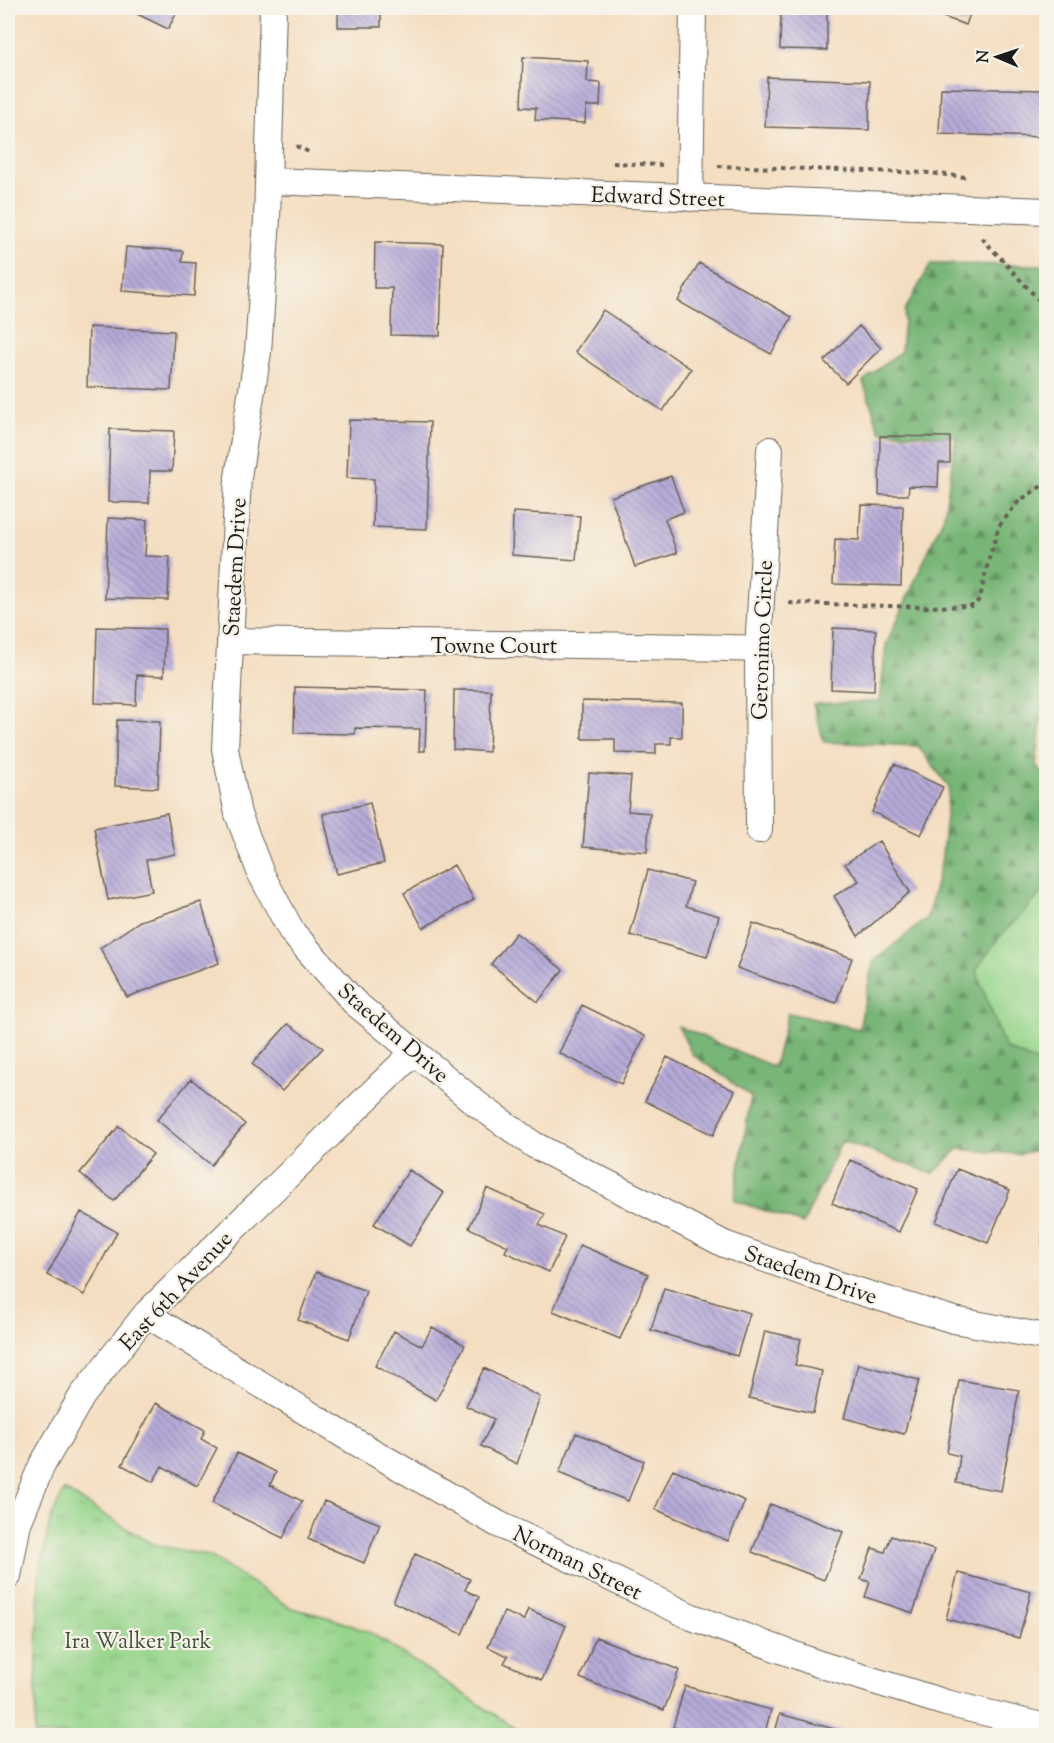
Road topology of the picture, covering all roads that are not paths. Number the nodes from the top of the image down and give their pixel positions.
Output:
1 (273, 8) edge
2 (693, 8) edge
3 (269, 181) junction
4 (690, 198) junction
5 (1047, 211) edge
6 (770, 450) dead end
7 (230, 641) junction
8 (758, 649) junction
9 (759, 830) dead end
10 (414, 1052) junction
11 (146, 1314) junction
12 (1047, 1337) edge
13 (8, 1576) edge
14 (1047, 1727) edge

1 - 3 street
2 - 4 street
3 - 4 street, Edward Street
3 - 7 street, Staedem Drive
4 - 5 street, Edward Street
6 - 8 street, Geronimo Circle
7 - 8 street, Towne Court
7 - 10 street, Staedem Drive
8 - 9 street, Geronimo Circle
10 - 11 street, East 6th Avenue
10 - 12 street, Staedem Drive
11 - 13 street, East 6th Avenue
11 - 14 street, Norman Street

